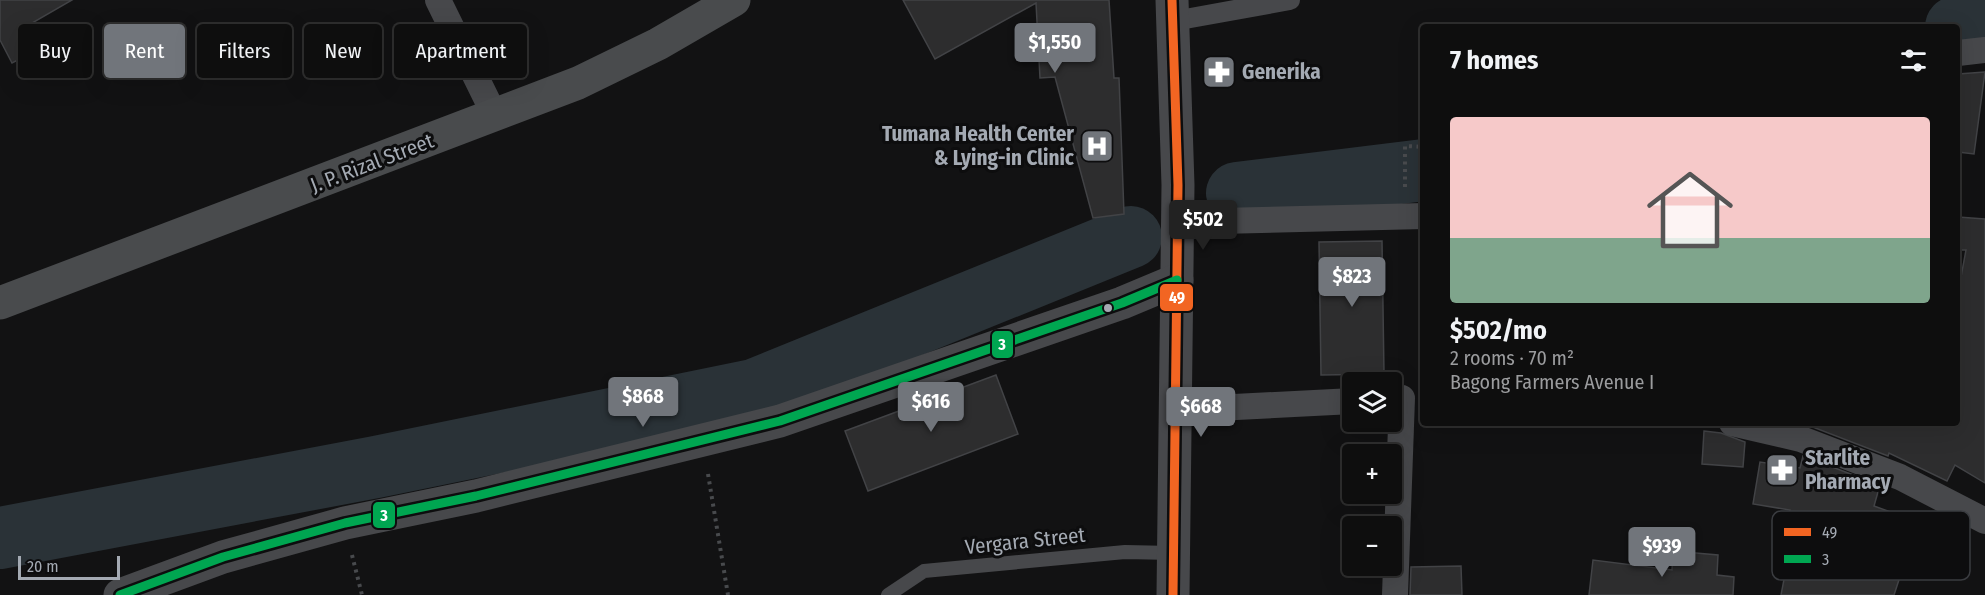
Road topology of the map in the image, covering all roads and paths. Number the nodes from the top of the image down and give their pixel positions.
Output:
1 (438, 0) edge
2 (734, 0) edge
3 (1290, 0) edge
4 (1173, 10) edge
5 (1985, 50) edge
6 (1960, 53) edge
7 (495, 116) junction
8 (1420, 147) edge
9 (1405, 193) dead end
10 (1420, 216) edge
11 (1177, 222) junction
12 (1177, 280) junction
13 (0, 303) edge
14 (1406, 399) edge
15 (1342, 402) edge
16 (1176, 410) junction
17 (1744, 426) edge
18 (703, 439) junction
19 (1966, 511) edge
20 (1970, 513) edge
21 (1985, 521) edge
22 (1173, 553) junction
23 (120, 595) edge
24 (728, 595) edge
25 (888, 595) edge
26 (1173, 595) edge
27 (1395, 595) edge

1 - 7 street
2 - 7 main road, J. P. Rizal Street
3 - 4 street
4 - 11 street
5 - 6 street
7 - 13 main road, J. P. Rizal Street
8 - 9 path
10 - 11 street
11 - 12 street
12 - 16 street
12 - 18 street
14 - 27 street
15 - 16 street
16 - 22 street
17 - 19 street
18 - 23 street
18 - 24 path
20 - 21 street
22 - 25 lane, Vergara Street
22 - 26 street

